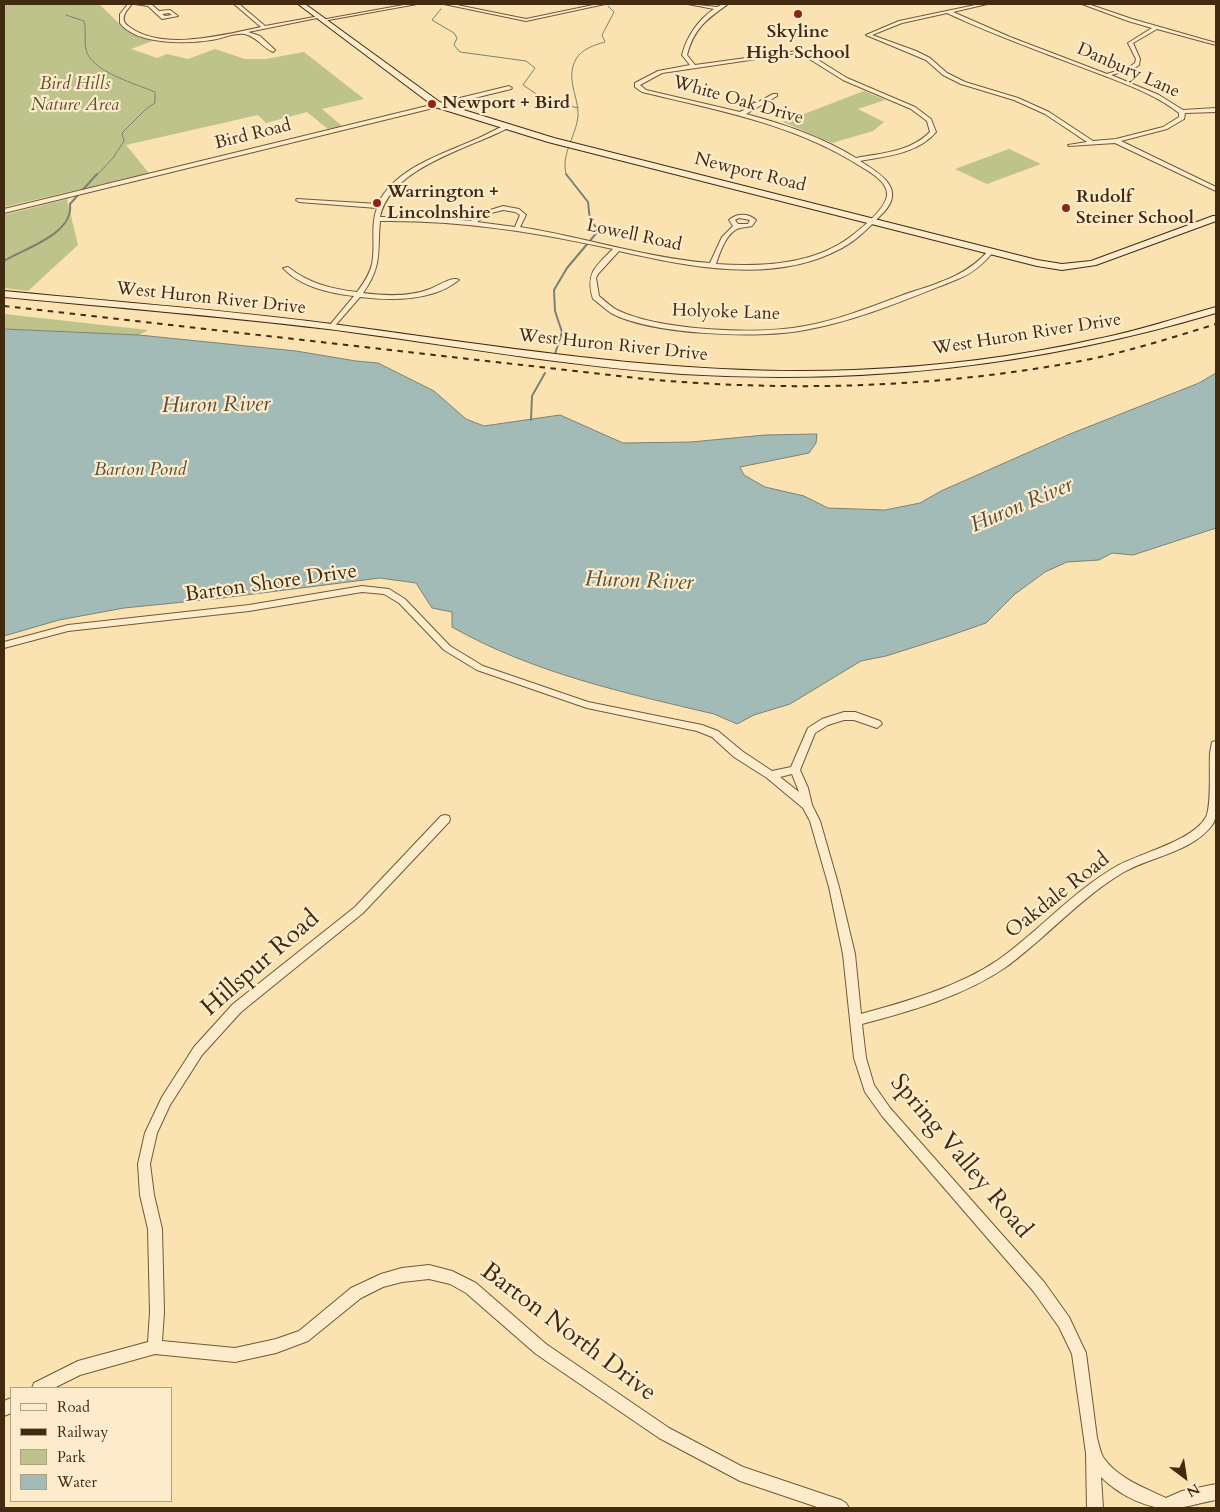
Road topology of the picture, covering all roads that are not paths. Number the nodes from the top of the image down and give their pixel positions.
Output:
1 (130, 4) edge
2 (138, 4) edge
3 (236, 4) edge
4 (302, 4) edge
5 (415, 4) edge
6 (446, 4) edge
7 (603, 4) edge
8 (691, 4) edge
9 (726, 4) edge
10 (985, 4) edge
11 (1084, 4) edge
12 (717, 8) junction
13 (948, 12) junction
14 (158, 13) junction
15 (322, 19) junction
16 (264, 27) junction
17 (1157, 27) junction
18 (244, 33) junction
19 (1216, 44) edge
20 (273, 51) dead end
21 (693, 66) junction
22 (1106, 75) junction
23 (509, 88) dead end
24 (776, 95) dead end
25 (438, 105) junction
26 (1216, 110) edge
27 (1182, 112) junction
28 (741, 114) junction
29 (506, 127) junction
30 (1116, 141) junction
31 (1091, 142) junction
32 (1071, 145) dead end
33 (856, 160) junction
34 (1216, 189) edge
35 (299, 200) dead end
36 (380, 206) junction
37 (4, 211) edge
38 (1216, 218) edge
39 (376, 219) junction
40 (873, 220) junction
41 (471, 224) junction
42 (736, 226) dead end
43 (516, 230) junction
44 (617, 249) junction
45 (991, 251) junction
46 (712, 266) junction
47 (286, 268) dead end
48 (456, 280) dead end
49 (4, 294) edge
50 (358, 294) junction
51 (1216, 310) edge
52 (331, 327) junction
53 (4, 645) edge
54 (878, 724) dead end
55 (1216, 745) edge
56 (795, 770) junction
57 (771, 775) junction
58 (807, 805) junction
59 (445, 819) dead end
60 (855, 1021) junction
61 (155, 1347) junction
62 (41, 1387) edge
63 (1093, 1453) junction
64 (1216, 1492) edge
65 (1164, 1507) edge
66 (841, 1508) edge
67 (1095, 1508) edge

1 - 18 street
2 - 14 street
3 - 16 street
4 - 15 street, Newport Road
5 - 15 street
6 - 7 street
8 - 12 street
9 - 12 street
10 - 13 street
11 - 17 street
12 - 21 street
13 - 22 street, Danbury Lane
13 - 31 street
14 - 14 street
15 - 16 street
15 - 25 street, Newport Road
16 - 18 street
17 - 19 street
17 - 22 street
18 - 20 street
21 - 28 street, White Oak Drive
21 - 33 street
22 - 27 street, Danbury Lane
23 - 25 street, Bird Road
24 - 28 street
25 - 29 street, Newport Road
25 - 37 street, Bird Road
26 - 27 street
27 - 30 street, Danbury Lane
28 - 33 street, White Oak Drive
29 - 36 street
29 - 40 street, Newport Road
30 - 31 street, Danbury Lane
30 - 34 street
31 - 32 street, Danbury Lane
33 - 40 street, White Oak Drive
35 - 36 street
36 - 39 street
38 - 45 street, Newport Road
39 - 41 street, Lowell Road
39 - 50 street
40 - 45 street, Newport Road
40 - 46 street, Lowell Road
41 - 43 street, Lowell Road
41 - 43 street
42 - 46 street
43 - 44 street, Lowell Road
44 - 45 street, Holyoke Lane
44 - 46 street, Lowell Road
47 - 50 street
48 - 50 street
49 - 52 street, West Huron River Drive
50 - 52 street
51 - 52 street, West Huron River Drive
53 - 57 street, Barton Shore Drive
54 - 56 street
55 - 60 street, Oakdale Road
56 - 57 street
56 - 58 street
57 - 58 street, Spring Valley Road
58 - 60 street, Spring Valley Road
59 - 61 street, Hillspur Road
60 - 63 street, Spring Valley Road
61 - 62 street, Barton North Drive
61 - 66 street, Barton North Drive
63 - 65 street, Spring Valley Road
63 - 67 street, Spring Valley Road
64 - 65 street

